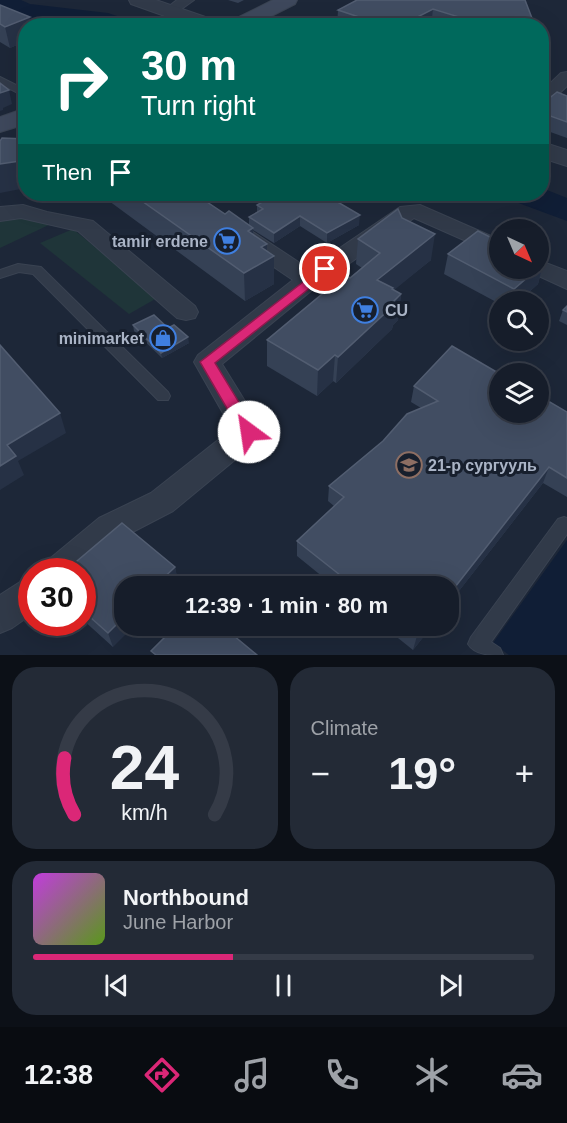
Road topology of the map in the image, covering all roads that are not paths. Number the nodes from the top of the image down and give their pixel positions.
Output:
1 (138, 0) edge
2 (288, 0) edge
3 (179, 5) edge
4 (200, 18) edge
5 (251, 18) edge
6 (567, 77) edge
7 (0, 80) edge
8 (18, 90) edge
9 (549, 94) edge
10 (18, 118) edge
11 (0, 125) edge
12 (549, 152) edge
13 (567, 158) edge
14 (0, 214) edge
15 (230, 227) edge
16 (489, 244) edge
17 (549, 272) edge
18 (0, 274) edge
19 (309, 280) junction
20 (567, 281) edge
21 (186, 312) dead end
22 (163, 396) dead end
23 (564, 524) dead end
24 (75, 558) edge
25 (18, 603) edge
26 (0, 616) edge
27 (493, 655) edge

1 - 3 street
2 - 5 main road
3 - 4 street
6 - 9 street
7 - 8 lane
10 - 11 main road
12 - 13 street
14 - 21 street
15 - 19 street
16 - 19 street
17 - 20 street
18 - 22 lane
19 - 24 street
23 - 27 lane
25 - 26 street

